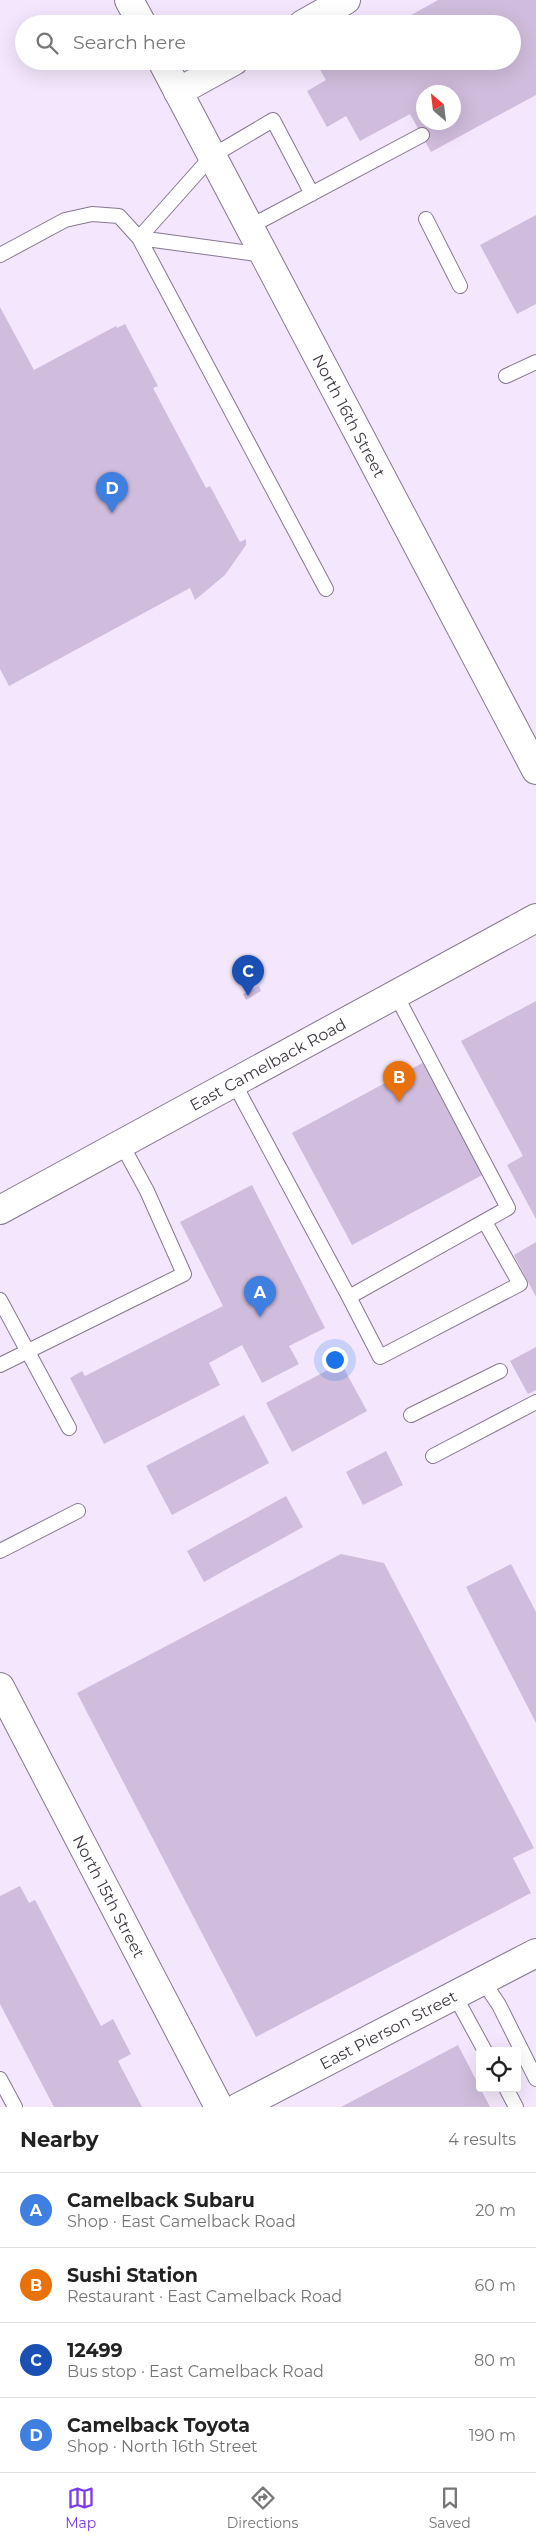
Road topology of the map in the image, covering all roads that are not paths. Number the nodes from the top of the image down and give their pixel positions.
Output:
1 (129, 0) edge
2 (346, 0) edge
3 (137, 15) edge
4 (319, 15) edge
5 (167, 70) edge
6 (218, 70) edge
7 (178, 92) junction
8 (422, 135) dead end
9 (212, 156) junction
10 (312, 194) junction
11 (426, 218) dead end
12 (250, 227) junction
13 (139, 238) junction
14 (0, 255) edge
15 (264, 255) junction
16 (460, 286) dead end
17 (536, 362) edge
18 (506, 376) dead end
19 (326, 589) dead end
20 (536, 770) edge
21 (536, 918) edge
22 (396, 995) junction
23 (234, 1084) junction
24 (122, 1146) junction
25 (0, 1210) edge
26 (484, 1222) junction
27 (349, 1297) junction
28 (0, 1300) edge
29 (27, 1352) junction
30 (0, 1366) edge
31 (500, 1371) dead end
32 (536, 1402) edge
33 (411, 1415) dead end
34 (69, 1428) dead end
35 (433, 1456) dead end
36 (78, 1511) dead end
37 (0, 1551) edge
38 (0, 1687) edge
39 (536, 1953) edge
40 (483, 1981) junction
41 (455, 1996) junction
42 (483, 2047) edge
43 (536, 2078) edge
44 (0, 2079) edge
45 (508, 2092) edge
46 (15, 2107) edge
47 (219, 2107) edge
48 (239, 2107) edge
49 (516, 2107) edge

1 - 3 main road
2 - 4 main road
5 - 7 main road, North 16th Street
6 - 7 main road
7 - 9 main road, North 16th Street
8 - 10 lane
9 - 10 lane
9 - 12 main road, North 16th Street
9 - 13 lane
10 - 12 lane
11 - 16 lane
12 - 15 main road, North 16th Street
13 - 14 lane
13 - 15 lane
13 - 19 lane
15 - 20 main road, North 16th Street
17 - 18 lane
21 - 22 main road, East Camelback Road
22 - 23 main road, East Camelback Road
22 - 26 lane
23 - 24 main road, East Camelback Road
23 - 27 lane
24 - 25 main road, East Camelback Road
24 - 29 lane
26 - 27 lane
26 - 27 lane
28 - 29 lane
29 - 30 lane
29 - 34 lane
31 - 33 lane
32 - 35 lane
36 - 37 lane
38 - 47 main road, North 15th Street
39 - 40 main road, East Pierson Street
40 - 41 main road, East Pierson Street
40 - 43 lane
41 - 42 lane
41 - 48 main road, East Pierson Street
44 - 46 lane
45 - 49 lane

